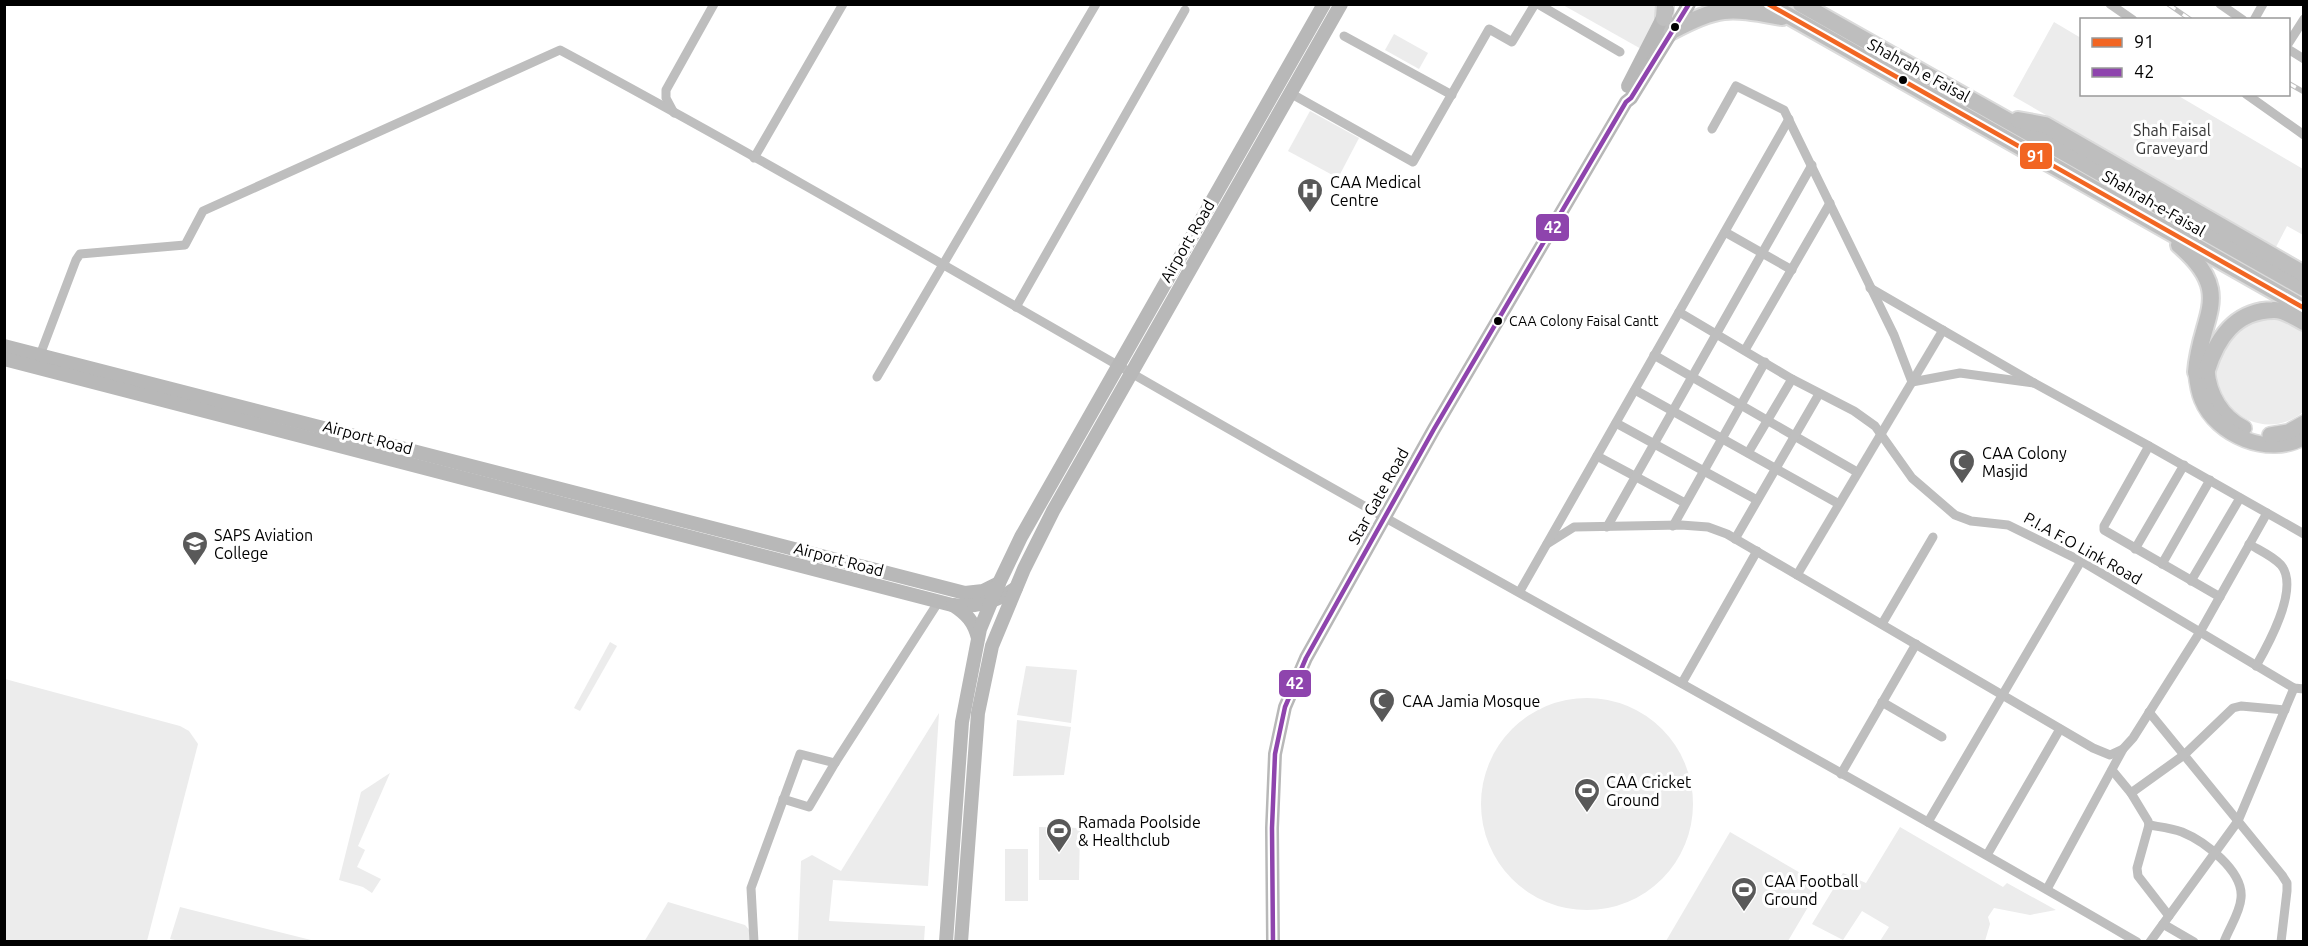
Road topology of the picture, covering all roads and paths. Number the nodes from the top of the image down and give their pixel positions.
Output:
1 (714, 4) edge
2 (843, 4) edge
3 (1096, 4) edge
4 (1324, 4) edge
5 (1341, 4) edge
6 (1536, 4) edge
7 (1689, 4) edge
8 (1768, 4) edge
9 (2110, 4) edge
10 (2220, 4) edge
11 (2264, 4) edge
12 (1185, 10) dead end
13 (1798, 12) edge
14 (1667, 14) edge
15 (2130, 18) edge
16 (2240, 18) edge
17 (2255, 18) edge
18 (2304, 19) edge
19 (1344, 36) dead end
20 (2290, 42) edge
21 (2290, 50) edge
22 (1620, 52) dead end
23 (2304, 59) edge
24 (1290, 93) junction
25 (1452, 95) junction
26 (1931, 95) joint
27 (2249, 96) edge
28 (674, 113) junction
29 (2005, 118) junction
30 (1789, 119) junction
31 (1712, 129) dead end
32 (2304, 135) edge
33 (754, 158) junction
34 (1812, 165) junction
35 (1830, 203) junction
36 (2152, 223) junction
37 (1725, 232) junction
38 (1762, 253) junction
39 (944, 265) junction
40 (1792, 270) junction
41 (2304, 273) edge
42 (1870, 288) junction
43 (2304, 288) edge
44 (1016, 307) junction
45 (2304, 308) edge
46 (1679, 312) junction
47 (2304, 322) edge
48 (1943, 330) junction
49 (1717, 334) junction
50 (4, 346) edge
51 (1745, 350) junction
52 (40, 355) junction
53 (1654, 356) junction
54 (4, 359) edge
55 (1765, 362) junction
56 (1118, 366) junction
57 (2202, 371) junction
58 (1131, 372) junction
59 (877, 377) dead end
60 (1692, 377) junction
61 (1791, 379) junction
62 (1912, 382) junction
63 (2034, 383) junction
64 (1635, 390) junction
65 (1819, 393) junction
66 (1741, 405) junction
67 (1673, 411) junction
68 (1767, 420) junction
69 (1616, 423) junction
70 (2304, 423) edge
71 (1794, 435) junction
72 (1880, 435) junction
73 (2304, 437) edge
74 (1722, 438) junction
75 (1654, 444) junction
76 (2149, 446) junction
77 (1748, 453) junction
78 (1597, 456) junction
79 (2184, 465) junction
80 (1775, 468) junction
81 (1704, 471) junction
82 (1857, 472) junction
83 (1635, 476) junction
84 (2210, 480) junction
85 (2240, 498) junction
86 (1757, 500) junction
87 (1685, 504) junction
88 (1839, 504) junction
89 (2267, 513) junction
90 (1384, 518) junction
91 (1673, 526) junction
92 (1607, 527) junction
93 (2304, 534) edge
94 (1933, 537) dead end
95 (1735, 539) junction
96 (1547, 544) junction
97 (2249, 544) junction
98 (2135, 549) junction
99 (1757, 551) junction
100 (2081, 561) junction
101 (2162, 564) junction
102 (1797, 575) junction
103 (2192, 581) junction
104 (999, 583) junction
105 (1016, 588) junction
106 (1520, 591) junction
107 (965, 593) junction
108 (2220, 597) junction
109 (991, 602) junction
110 (946, 603) junction
111 (976, 606) junction
112 (985, 619) junction
113 (1882, 624) junction
114 (2200, 632) junction
115 (978, 638) junction
116 (1916, 644) junction
117 (992, 646) junction
118 (2256, 666) junction
119 (1682, 683) junction
120 (2299, 689) edge
121 (2001, 694) junction
122 (1882, 702) junction
123 (2284, 710) junction
124 (2149, 712) junction
125 (2060, 729) junction
126 (1942, 737) dead end
127 (2123, 749) junction
128 (2184, 755) junction
129 (835, 763) junction
130 (2112, 770) junction
131 (1841, 774) junction
132 (2131, 793) junction
133 (783, 799) junction
134 (2238, 821) junction
135 (1928, 822) junction
136 (2150, 825) junction
137 (2215, 852) junction
138 (1987, 855) junction
139 (2047, 889) junction
140 (956, 909) junction
141 (2166, 920) junction
142 (754, 942) edge
143 (946, 942) edge
144 (961, 942) edge
145 (1273, 942) edge
146 (2138, 942) edge
147 (2150, 942) edge
148 (2194, 942) edge
149 (2223, 942) edge
150 (2281, 942) edge

1 - 28 street
2 - 33 street
3 - 39 street
4 - 56 main road, Airport Road
5 - 24 main road, Airport Road
6 - 22 street
6 - 25 street
7 - 14 main road, Star Gate Road
8 - 13 highway, Shahrah e Faisal
9 - 15 street
10 - 16 street
11 - 17 street
12 - 44 street
13 - 14 highway
13 - 26 highway, Shahrah e Faisal
13 - 29 highway, Shahrah e Faisal
14 - 90 main road, Star Gate Road
18 - 20 street
19 - 25 street
21 - 23 street
24 - 25 street
24 - 58 main road, Airport Road
26 - 36 highway, Shahrah-e-Faisal
27 - 32 street
28 - 33 street
28 - 52 street
29 - 41 highway
29 - 43 highway, Shahrah-e-Faisal
30 - 31 street
30 - 34 street
30 - 37 street
33 - 39 street
34 - 35 street
34 - 38 street
35 - 40 street
35 - 42 street
36 - 45 highway, Shahrah-e-Faisal
36 - 57 highway
37 - 38 street
37 - 46 street
38 - 40 street
38 - 49 street
39 - 44 street
39 - 59 street
40 - 51 street
42 - 48 street
42 - 62 street
44 - 56 street
46 - 49 street, P.I.A F.O Link Road
46 - 53 street
47 - 57 highway
48 - 62 street
48 - 63 street
49 - 51 street, P.I.A F.O Link Road
49 - 60 street
50 - 52 main road, Airport Road
51 - 55 street, P.I.A F.O Link Road
52 - 107 main road, Airport Road
53 - 60 street
53 - 64 street
54 - 110 main road, Airport Road
55 - 61 street, P.I.A F.O Link Road
55 - 66 street
56 - 58 street
56 - 104 main road, Airport Road
57 - 70 main road
57 - 73 main road
58 - 90 street
58 - 105 main road, Airport Road
60 - 66 street
60 - 67 street
61 - 65 street, P.I.A F.O Link Road
61 - 68 street
62 - 63 street
62 - 72 street
63 - 76 street
64 - 67 street
64 - 69 street
65 - 71 street
65 - 72 street, P.I.A F.O Link Road
66 - 68 street
66 - 74 street
67 - 74 street
67 - 75 street
68 - 71 street
68 - 77 street
69 - 75 street
69 - 78 street
71 - 80 street
71 - 82 street
72 - 82 street
72 - 100 street, P.I.A F.O Link Road
74 - 77 street
74 - 81 street
75 - 81 street
75 - 83 street
76 - 79 street
76 - 98 street
77 - 80 street
78 - 83 street
78 - 96 street
79 - 84 street
79 - 98 street
80 - 86 street
80 - 88 street
81 - 86 street
81 - 87 street
82 - 88 street
83 - 87 street
83 - 92 street
84 - 85 street
84 - 101 street
85 - 89 street
85 - 103 street
86 - 95 street
87 - 91 street
88 - 102 street
89 - 93 street
89 - 97 street
90 - 106 street
90 - 145 main road, Star Gate Road
91 - 92 street
91 - 95 street
92 - 96 street
94 - 113 street
95 - 99 street
96 - 106 street
97 - 108 street
97 - 118 street
98 - 101 street
99 - 102 street
99 - 119 street
100 - 114 street, P.I.A F.O Link Road
100 - 121 street
101 - 103 street
102 - 113 street
103 - 108 street
104 - 107 main road
104 - 109 main road, Airport Road
105 - 109 main road, Airport Road
105 - 117 main road
106 - 119 street
107 - 111 main road
108 - 114 street
109 - 111 main road, Airport Road
109 - 112 main road, Airport Road
110 - 111 main road, Airport Road
110 - 115 main road
110 - 129 street
111 - 112 main road
112 - 115 main road, Airport Road
112 - 117 main road
113 - 116 street
114 - 118 street, P.I.A F.O Link Road
114 - 124 street
115 - 140 main road, Airport Road
116 - 121 street
116 - 122 street
117 - 140 main road
118 - 120 street, P.I.A F.O Link Road
119 - 131 street
120 - 123 street
121 - 125 street
121 - 135 street
122 - 126 street
122 - 131 street
123 - 128 street
123 - 134 street
124 - 127 street
124 - 128 street
125 - 127 street
125 - 138 street
127 - 130 street
128 - 132 street
128 - 134 street
129 - 133 street
129 - 133 street
130 - 132 street
130 - 139 street
131 - 135 street
132 - 136 street
133 - 142 street
134 - 137 street
134 - 150 street
135 - 138 street
136 - 137 street
136 - 141 street
137 - 141 street
137 - 149 street
138 - 139 street
139 - 146 street
140 - 143 main road
140 - 144 main road
141 - 147 street
141 - 148 street

